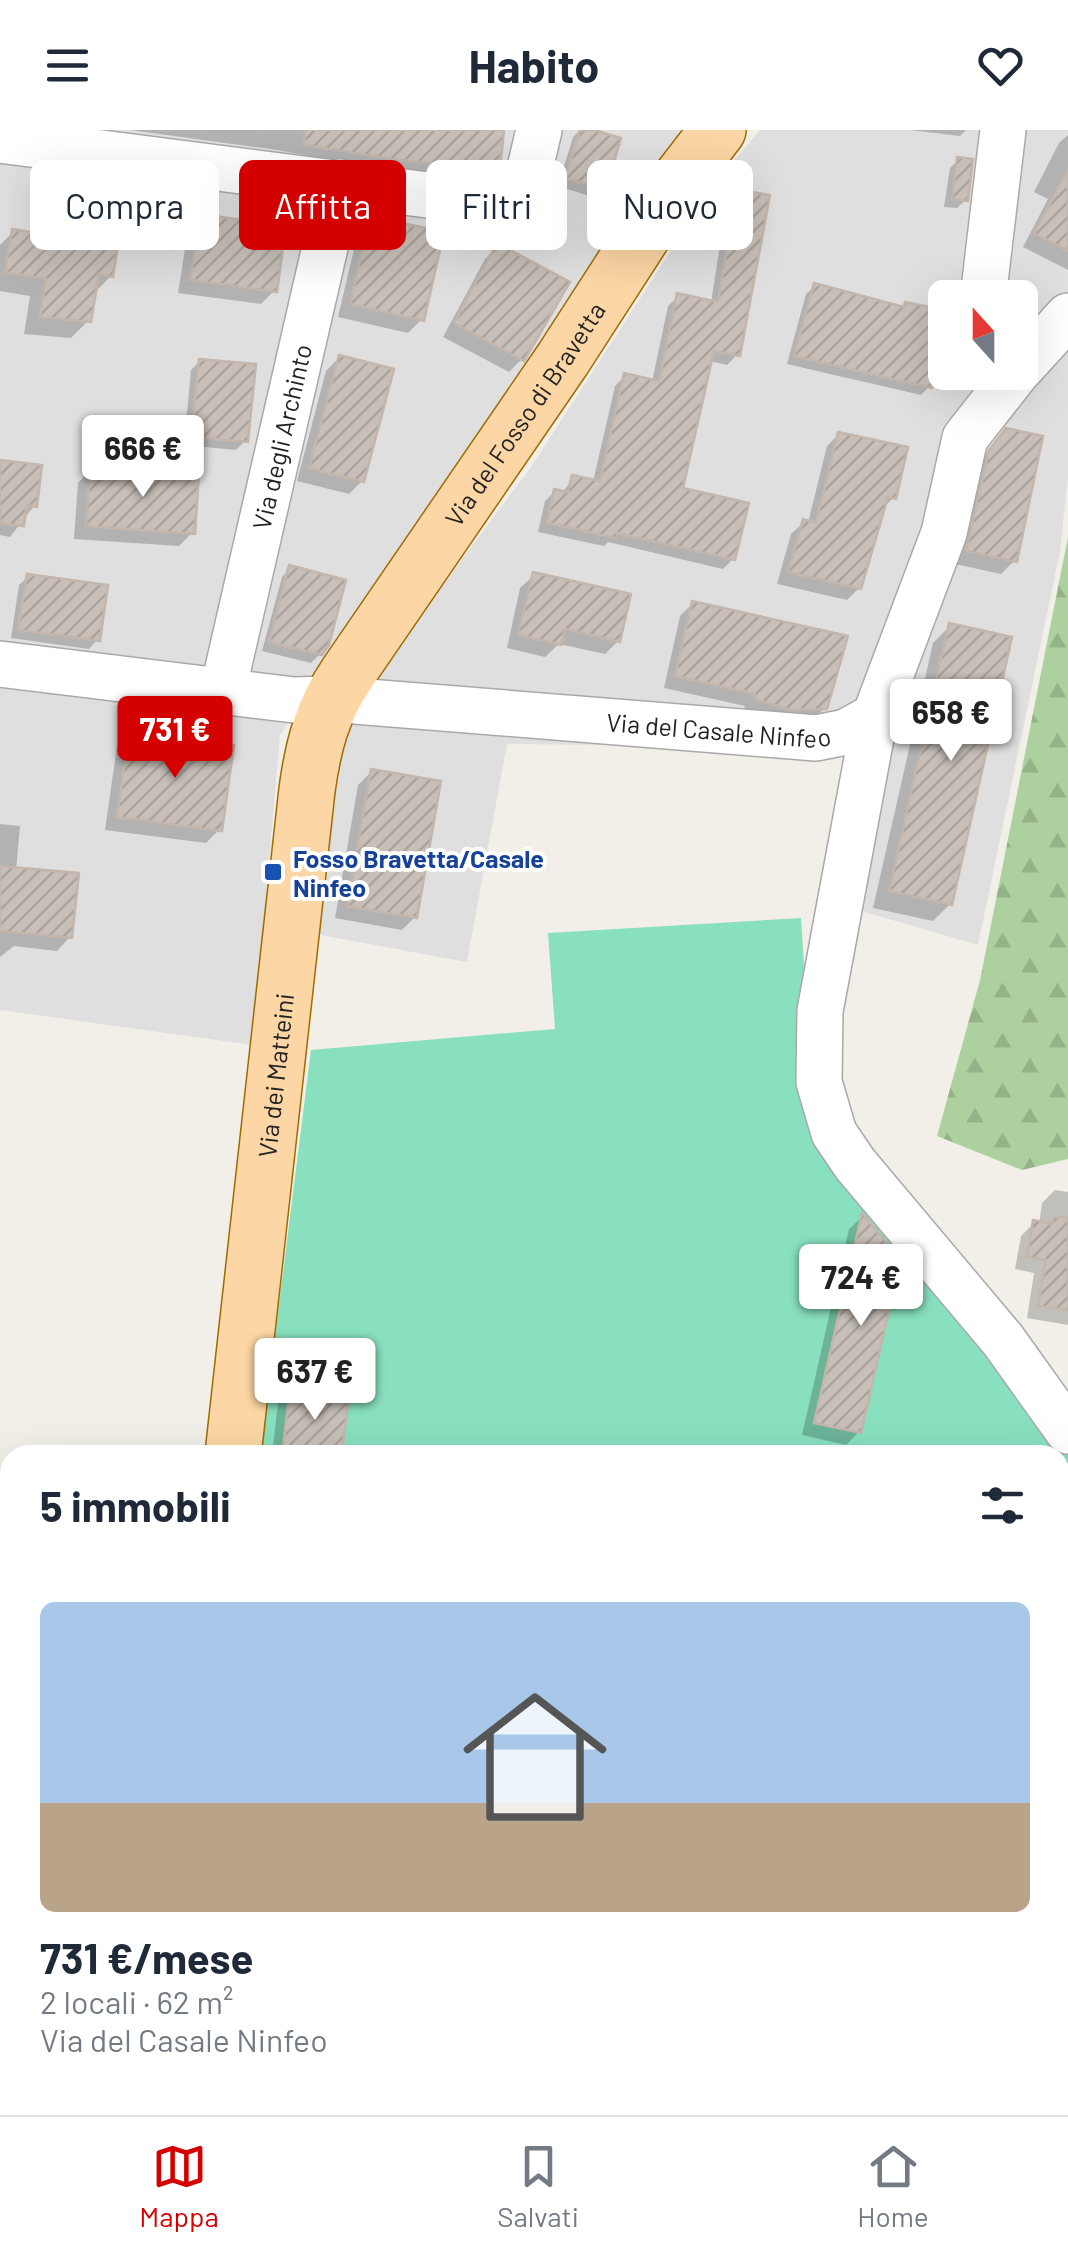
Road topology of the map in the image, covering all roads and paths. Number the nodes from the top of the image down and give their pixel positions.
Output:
1 (540, 130) edge
2 (718, 130) edge
3 (1003, 130) edge
4 (0, 140) edge
5 (239, 170) edge
6 (406, 191) edge
7 (324, 250) edge
8 (985, 280) edge
9 (1068, 316) edge
10 (1038, 349) edge
11 (972, 390) edge
12 (1003, 390) edge
13 (965, 438) junction
14 (0, 664) edge
15 (223, 690) junction
16 (330, 699) junction
17 (875, 716) junction
18 (1068, 1431) edge
19 (235, 1445) edge

1 - 6 street
2 - 16 main road, Via del Fosso di Bravetta
3 - 8 street
4 - 5 street
7 - 15 street, Via degli Archinto
9 - 10 street
11 - 13 street
12 - 13 street
13 - 17 street
14 - 15 street, Via del Casale Ninfeo
15 - 16 street, Via del Casale Ninfeo
16 - 17 street, Via del Casale Ninfeo
16 - 19 main road, Via dei Matteini
17 - 18 street, Via del Casale Ninfeo

